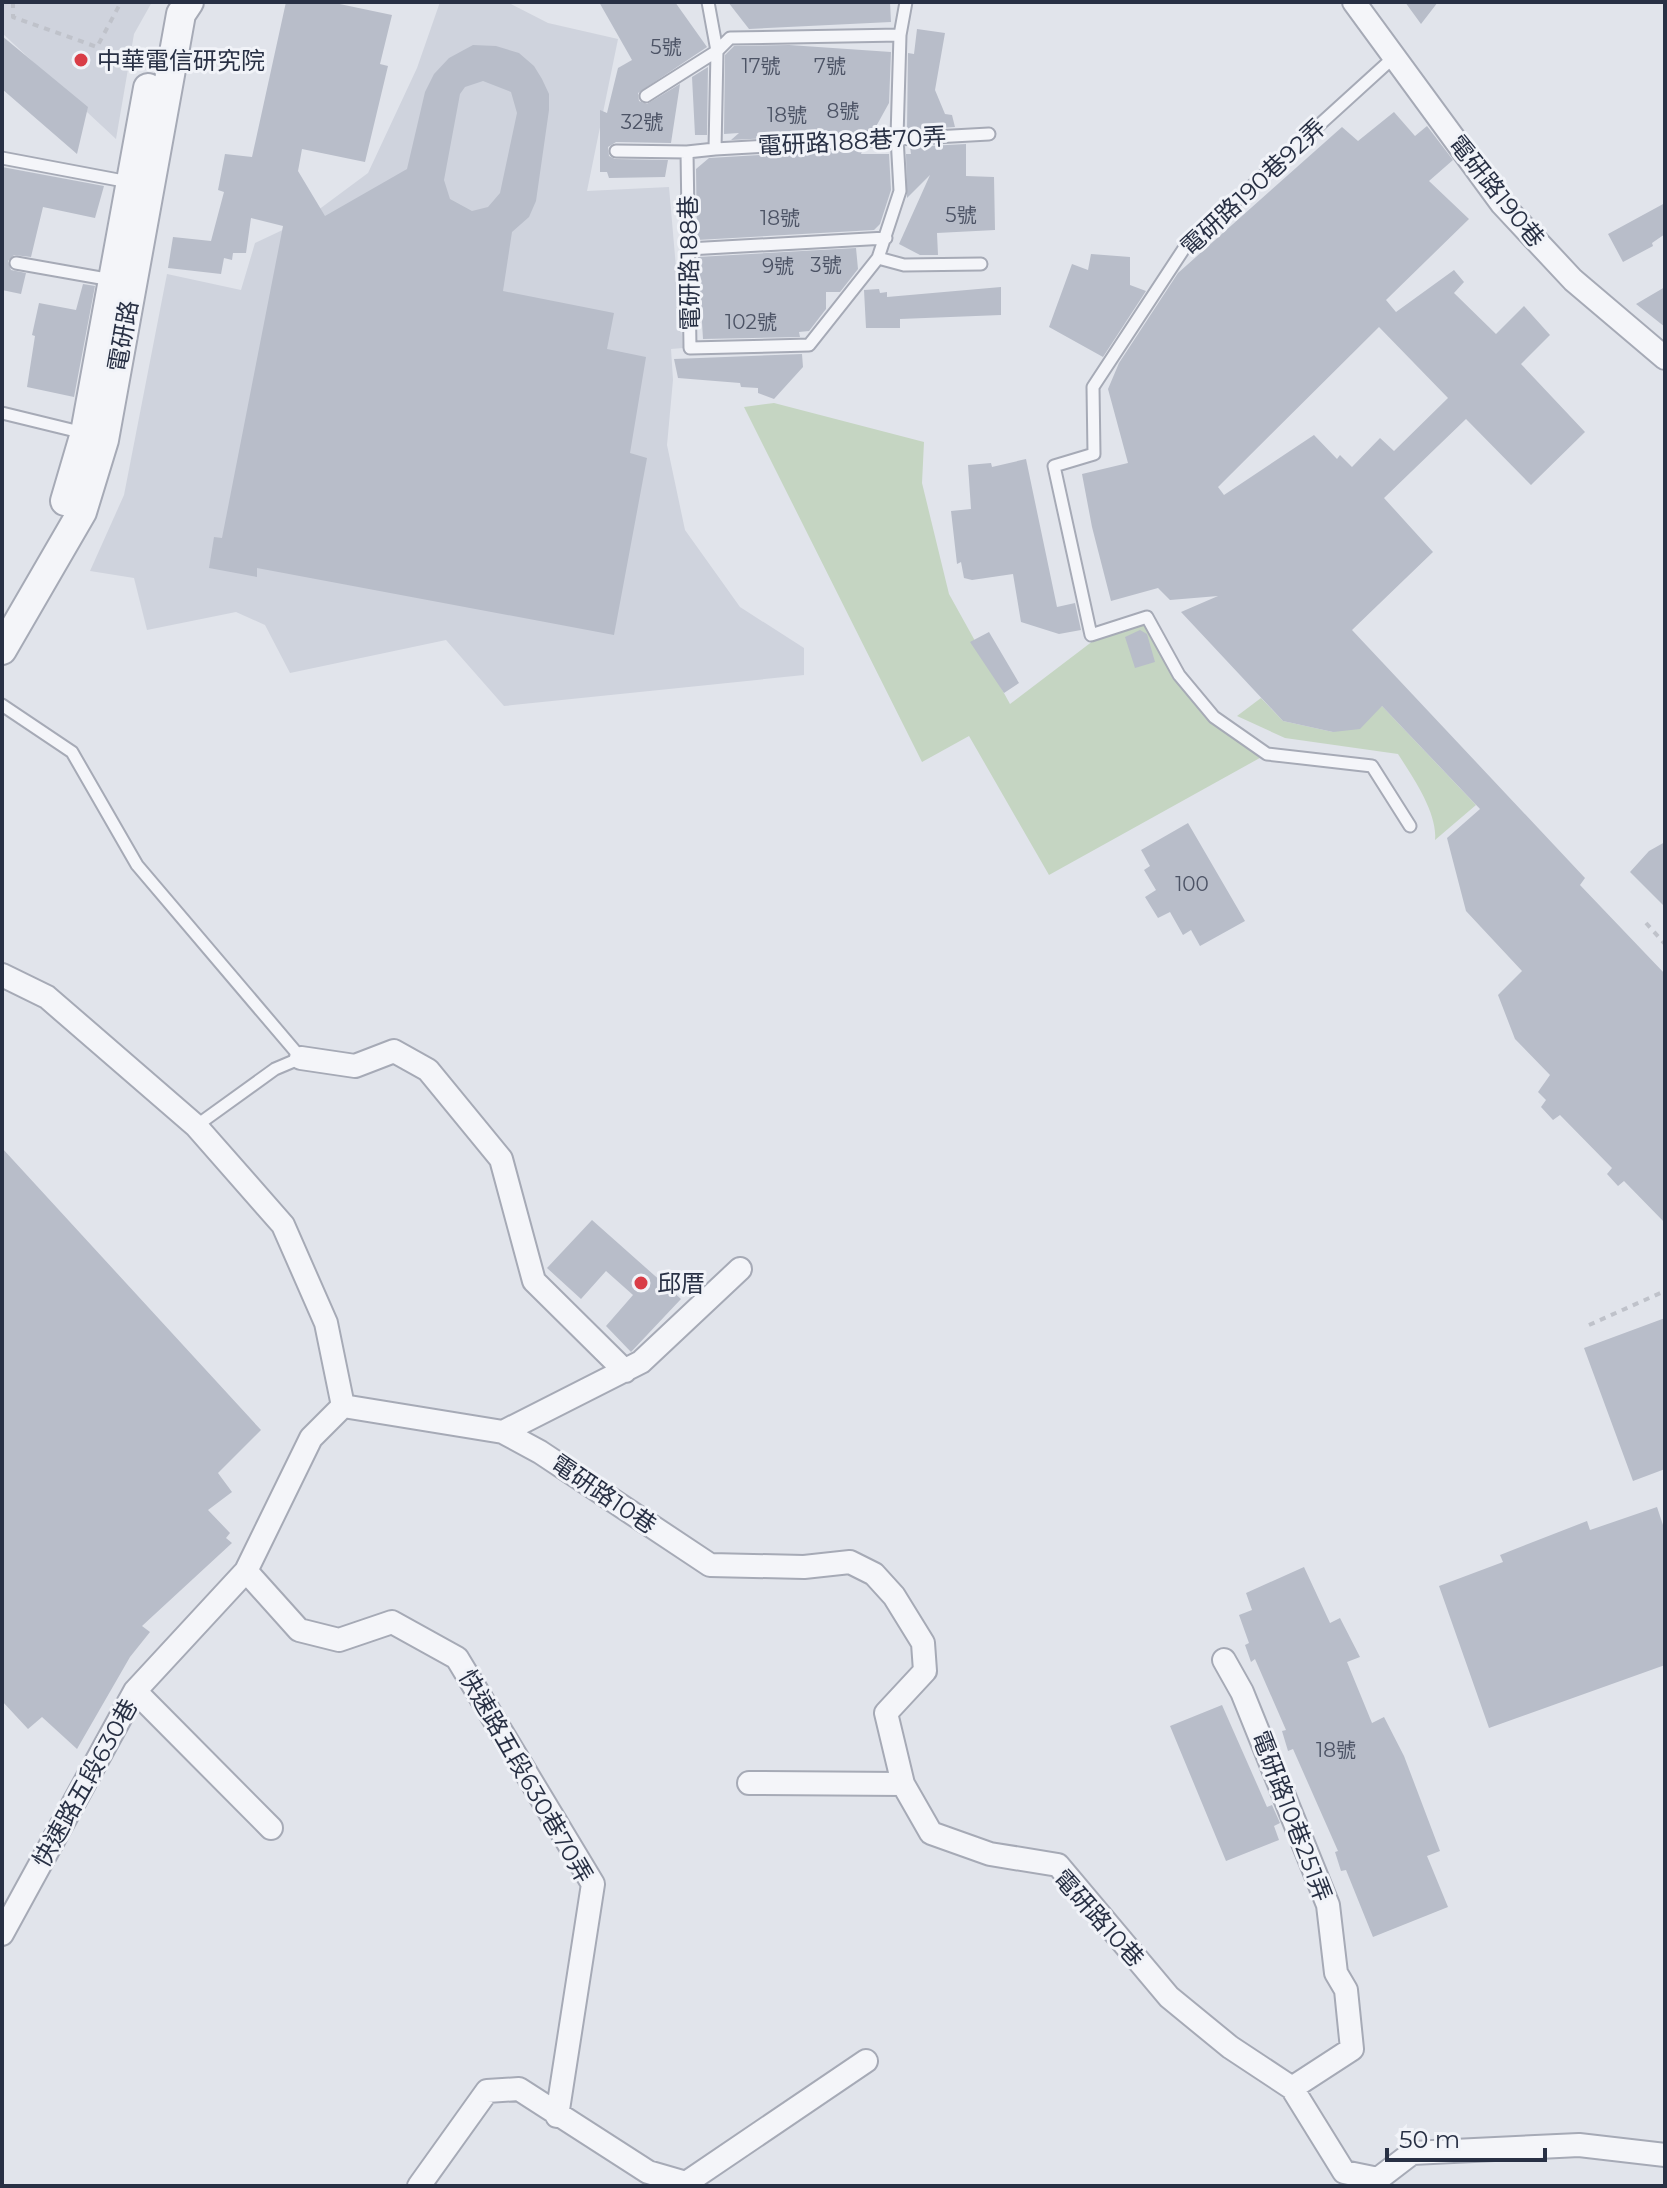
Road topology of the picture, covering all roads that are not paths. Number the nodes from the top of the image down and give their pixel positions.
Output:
1 (170, 2) edge
2 (189, 2) edge
3 (708, 2) edge
4 (906, 2) edge
5 (1354, 2) edge
6 (900, 35) junction
7 (717, 51) junction
8 (1394, 57) junction
9 (646, 96) dead end
10 (989, 134) dead end
11 (897, 137) junction
12 (715, 149) junction
13 (616, 151) dead end
14 (687, 152) junction
15 (2, 158) edge
16 (130, 182) junction
17 (886, 238) junction
18 (688, 249) junction
19 (878, 258) junction
20 (16, 263) dead end
21 (981, 264) dead end
22 (113, 280) junction
23 (1665, 358) edge
24 (2, 413) edge
25 (85, 433) junction
26 (2, 619) edge
27 (2, 650) edge
28 (2, 705) edge
29 (1410, 826) dead end
30 (2, 975) edge
31 (301, 1058) junction
32 (196, 1126) junction
33 (740, 1269) dead end
34 (625, 1371) junction
35 (343, 1406) junction
36 (503, 1432) junction
37 (246, 1571) junction
38 (1224, 1660) dead end
39 (135, 1691) junction
40 (749, 1783) dead end
41 (903, 1784) junction
42 (271, 1828) dead end
43 (2, 1934) edge
44 (866, 2061) dead end
45 (1292, 2088) junction
46 (557, 2116) junction
47 (1665, 2155) edge
48 (419, 2186) edge

1 - 16 street, 電研路
2 - 27 street, 電研路
3 - 7 lane
4 - 6 lane, 電研路188巷
5 - 8 street, 電研路190巷
6 - 7 lane
6 - 11 lane, 電研路188巷
7 - 9 lane
7 - 12 lane
8 - 23 street, 電研路190巷
8 - 29 lane, 電研路190巷92弄
10 - 11 lane, 電研路188巷70弄
11 - 12 lane, 電研路188巷70弄
11 - 17 lane, 電研路188巷
12 - 14 lane
13 - 14 lane
14 - 18 lane, 電研路188巷
15 - 16 lane
16 - 22 street, 電研路
17 - 18 lane
17 - 19 lane, 電研路188巷
18 - 19 lane, 電研路188巷
19 - 21 lane
20 - 22 lane
22 - 25 street, 電研路
24 - 25 lane
25 - 26 street, 電研路
28 - 31 lane
30 - 32 street
31 - 32 lane
31 - 34 street
32 - 35 street
33 - 34 street
34 - 36 street
35 - 36 street, 電研路10巷
35 - 37 street, 快速路五段630巷
36 - 41 street, 電研路10巷
37 - 39 street, 快速路五段630巷
37 - 46 street, 快速路五段630巷70弄
38 - 45 street, 電研路10巷251弄
39 - 42 street
39 - 43 street, 快速路五段630巷
40 - 41 street
41 - 45 street, 電研路10巷
44 - 46 street
45 - 47 street, 電研路10巷
46 - 48 street

